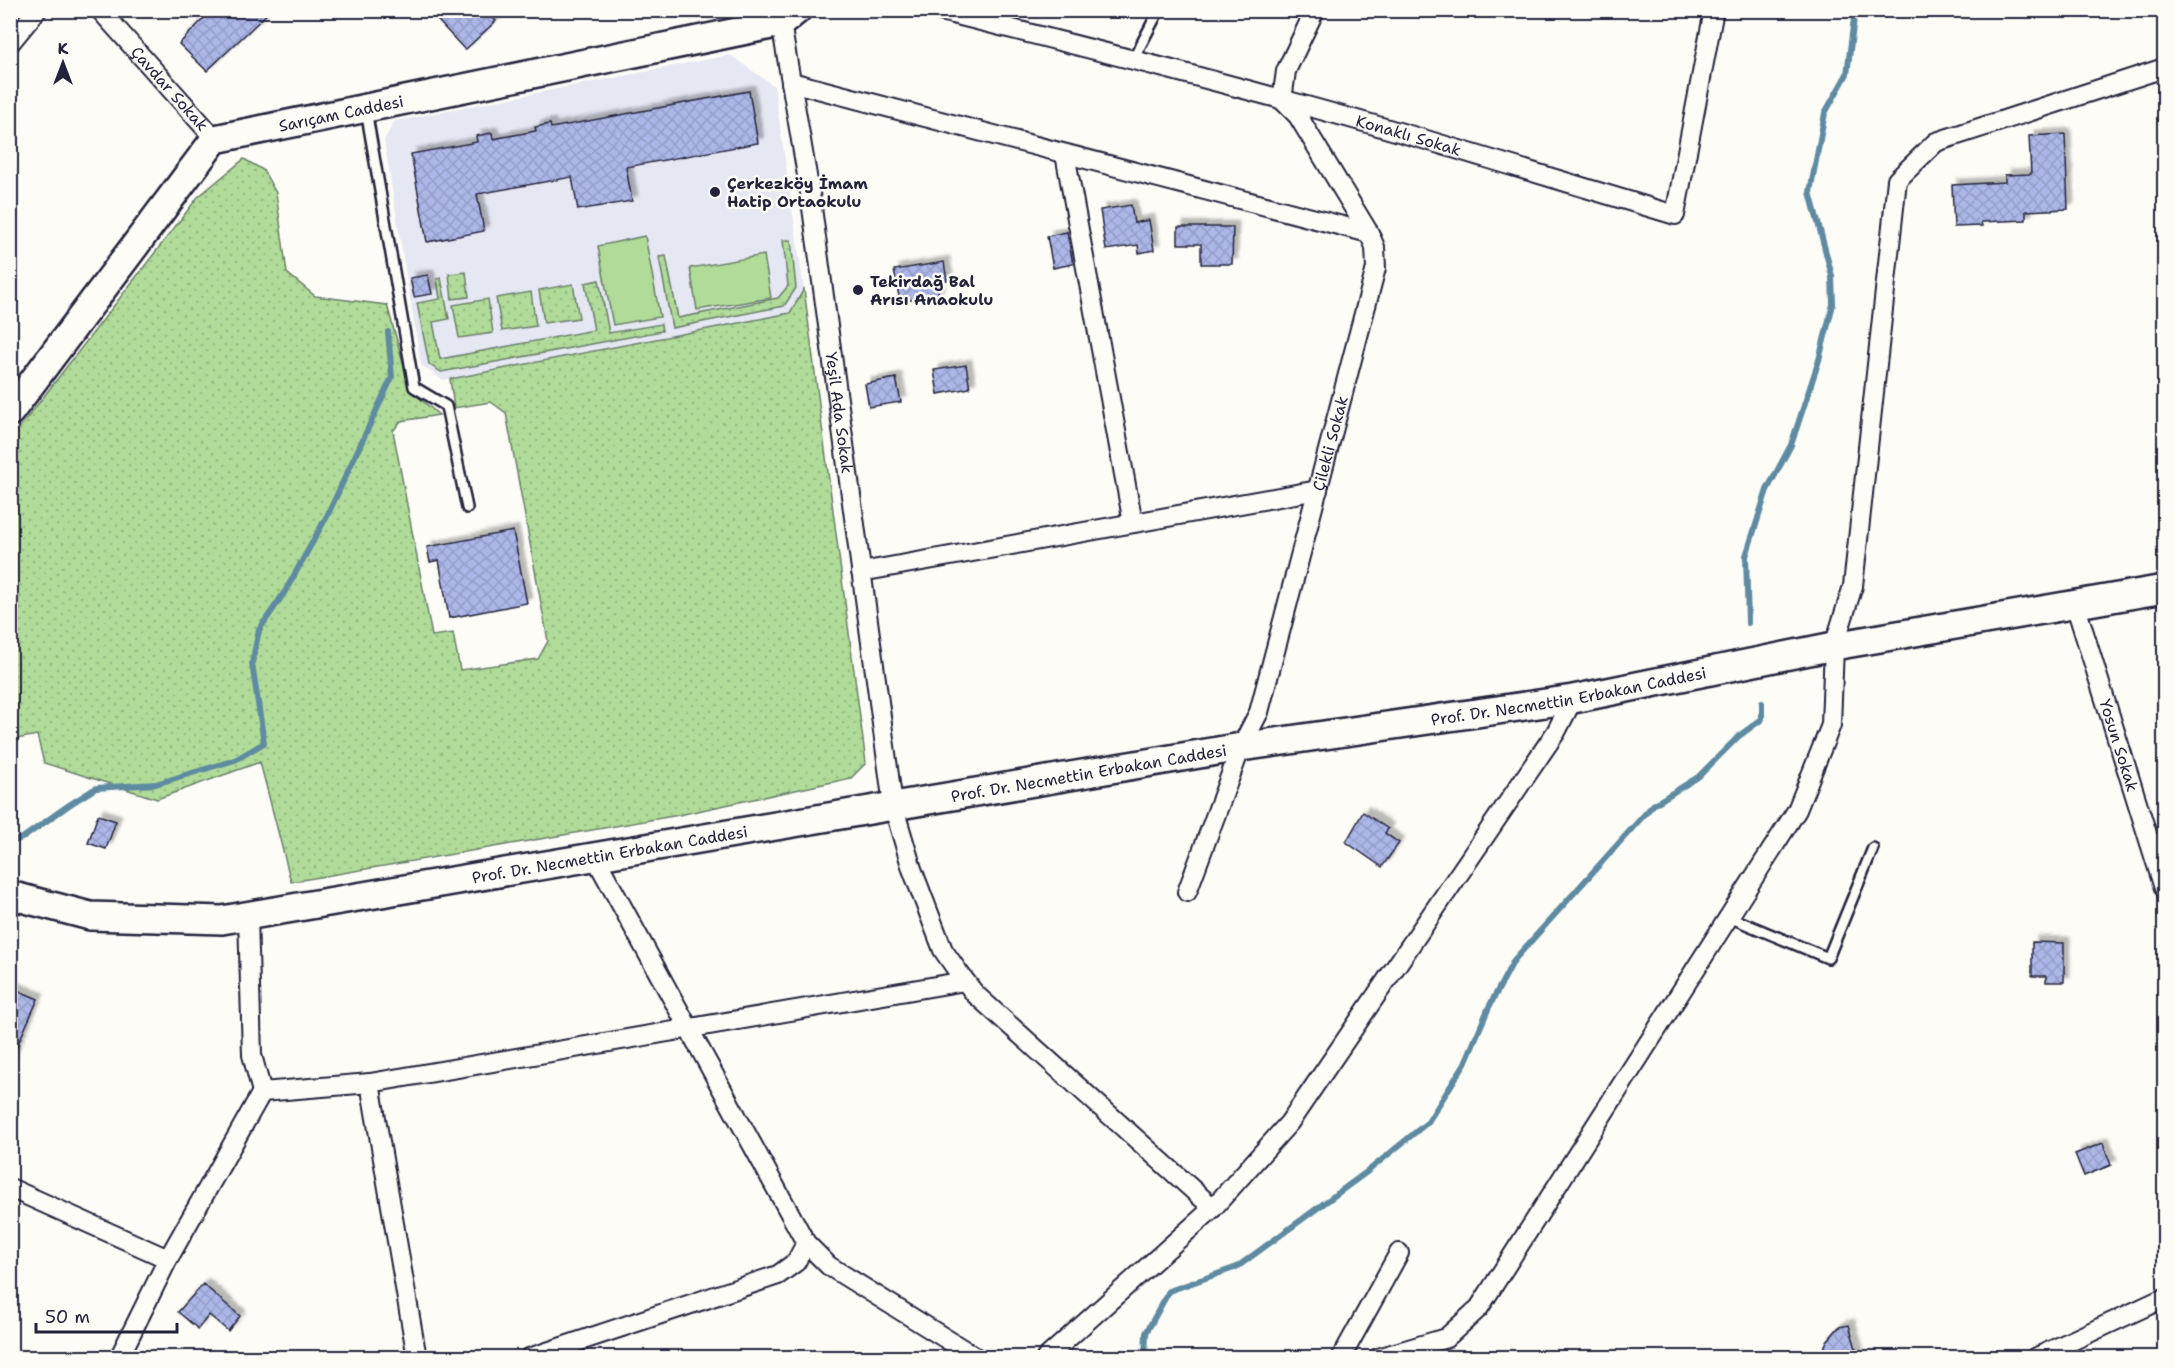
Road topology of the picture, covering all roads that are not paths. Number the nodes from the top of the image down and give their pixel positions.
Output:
1 (37, 10) edge
2 (100, 10) edge
3 (937, 10) edge
4 (1159, 10) edge
5 (1315, 10) edge
6 (1714, 10) edge
7 (789, 16) edge
8 (10, 43) edge
9 (1134, 60) junction
10 (2164, 68) edge
11 (791, 82) junction
12 (1282, 100) junction
13 (366, 108) junction
14 (215, 139) junction
15 (1065, 154) junction
16 (1369, 233) junction
17 (10, 412) edge
18 (1318, 490) junction
19 (467, 508) dead end
20 (1132, 523) junction
21 (861, 572) junction
22 (2164, 589) edge
23 (2075, 604) junction
24 (1834, 646) junction
25 (1573, 699) junction
26 (1241, 747) junction
27 (893, 805) junction
28 (1873, 848) dead end
29 (596, 857) junction
30 (2164, 888) edge
31 (1187, 892) dead end
32 (10, 895) edge
33 (248, 916) junction
34 (1729, 917) junction
35 (965, 981) junction
36 (689, 1029) junction
37 (370, 1083) junction
38 (262, 1092) junction
39 (10, 1188) edge
40 (1213, 1208) junction
41 (806, 1243) junction
42 (1399, 1252) dead end
43 (168, 1259) junction
44 (2164, 1298) edge
45 (550, 1355) edge
46 (119, 1358) edge
47 (417, 1358) edge
48 (529, 1358) edge
49 (977, 1358) edge
50 (1046, 1358) edge
51 (1341, 1358) edge
52 (1378, 1358) edge
53 (2035, 1358) edge

1 - 8 street
2 - 14 street, Çavdar Sokak
3 - 9 street, Konaklı Sokak
4 - 9 lane
5 - 12 street
6 - 12 street, Konaklı Sokak
7 - 11 street, Yeşil Ada Sokak
7 - 13 street, Sarıçam Caddesi
9 - 12 street, Konaklı Sokak
10 - 24 street
11 - 15 street
11 - 21 street, Yeşil Ada Sokak
12 - 16 street, Çilekli Sokak
13 - 14 street, Sarıçam Caddesi
13 - 19 lane
14 - 17 street
15 - 16 street
15 - 20 street
16 - 18 street, Çilekli Sokak
18 - 20 street
18 - 26 street, Çilekli Sokak
20 - 21 street
21 - 27 street, Yeşil Ada Sokak
22 - 23 street, Prof. Dr. Necmettin Erbakan Caddesi
23 - 24 street, Prof. Dr. Necmettin Erbakan Caddesi
23 - 30 street, Yosun Sokak
24 - 25 street, Prof. Dr. Necmettin Erbakan Caddesi
24 - 34 street
25 - 26 street, Prof. Dr. Necmettin Erbakan Caddesi
25 - 40 street
26 - 27 street, Prof. Dr. Necmettin Erbakan Caddesi
26 - 31 street, Çilekli Sokak
27 - 29 street, Prof. Dr. Necmettin Erbakan Caddesi
27 - 35 street, Yeşil Ada Sokak
28 - 34 lane
29 - 33 street, Prof. Dr. Necmettin Erbakan Caddesi
29 - 36 street
32 - 33 street, Prof. Dr. Necmettin Erbakan Caddesi
33 - 38 street
34 - 52 street
35 - 36 street
35 - 40 street, Yeşil Ada Sokak
36 - 37 street
36 - 41 street
37 - 38 street
37 - 47 street
38 - 43 street
39 - 43 street
40 - 50 street
41 - 45 street
41 - 49 street
42 - 51 street
43 - 46 street
44 - 53 street
45 - 48 street

